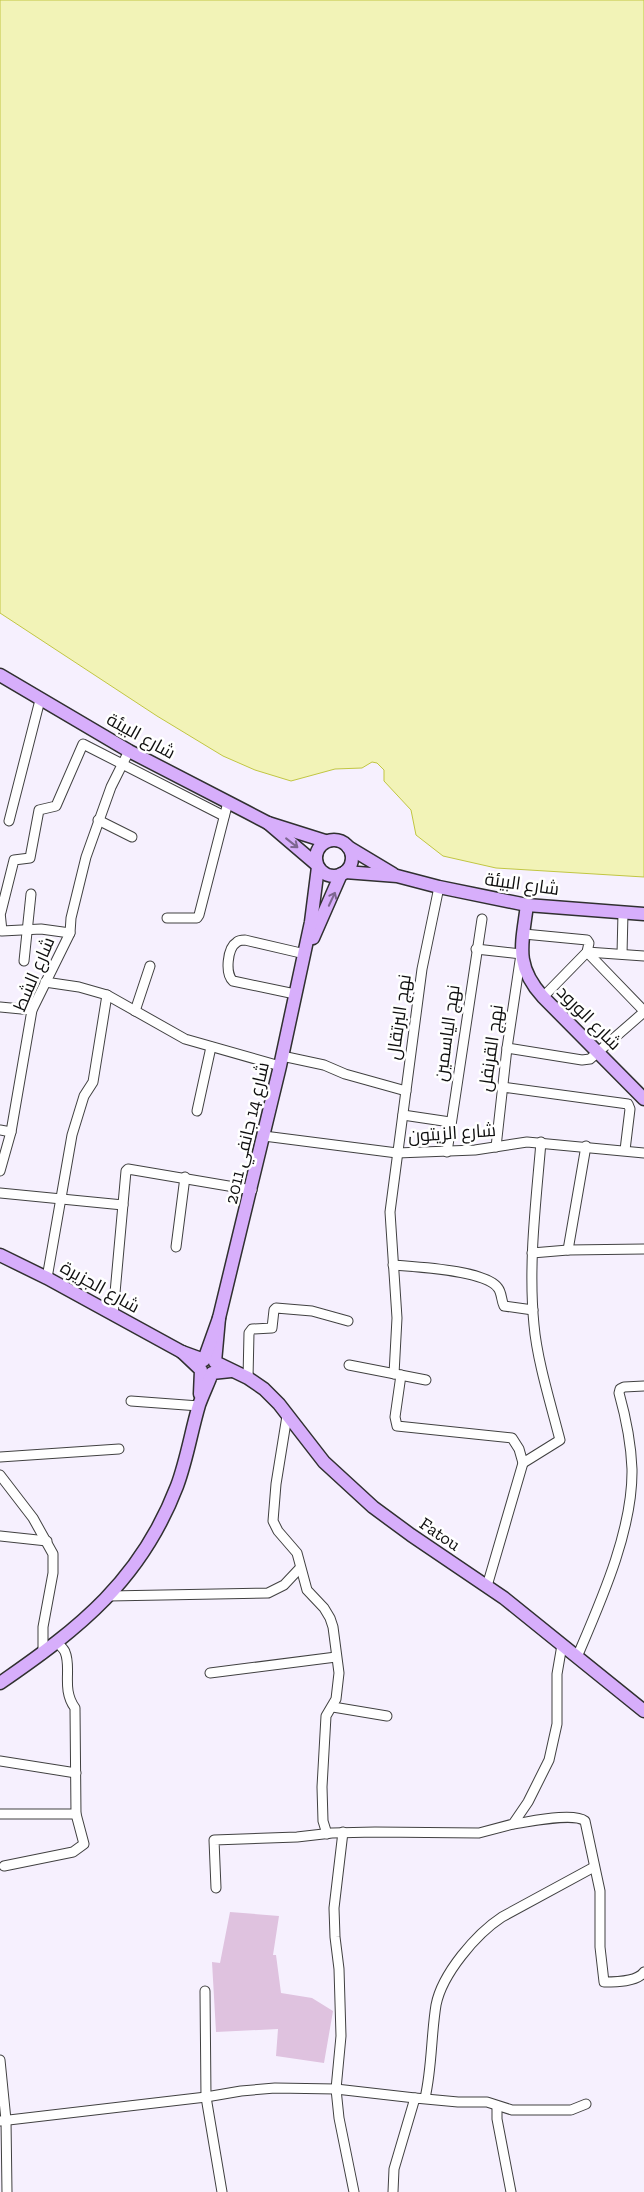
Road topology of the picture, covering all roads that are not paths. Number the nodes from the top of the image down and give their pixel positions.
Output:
1 (0, 675) edge
2 (40, 700) junction
3 (129, 751) junction
4 (123, 764) junction
5 (228, 802) junction
6 (224, 816) junction
7 (98, 820) junction
8 (9, 821) dead end
9 (268, 823) junction
10 (132, 837) dead end
11 (325, 841) junction
12 (348, 847) junction
13 (317, 865) junction
14 (343, 873) junction
15 (397, 876) junction
16 (439, 887) junction
17 (31, 894) dead end
18 (527, 905) junction
19 (1, 912) edge
20 (623, 913) junction
21 (644, 914) edge
22 (168, 918) dead end
23 (482, 920) dead end
24 (28, 930) junction
25 (1, 931) edge
26 (70, 933) junction
27 (524, 934) junction
28 (476, 949) junction
29 (587, 952) junction
30 (305, 954) junction
31 (521, 954) junction
32 (622, 954) junction
33 (644, 956) edge
34 (24, 961) dead end
35 (150, 966) dead end
36 (45, 982) junction
37 (295, 994) junction
38 (107, 995) junction
39 (543, 997) junction
40 (642, 1006) edge
41 (0, 1007) edge
42 (32, 1010) junction
43 (135, 1011) junction
44 (211, 1048) junction
45 (507, 1048) junction
46 (600, 1052) junction
47 (281, 1061) junction
48 (502, 1087) junction
49 (406, 1091) junction
50 (644, 1099) edge
51 (197, 1111) dead end
52 (403, 1115) junction
53 (450, 1122) junction
54 (0, 1130) edge
55 (11, 1132) junction
56 (264, 1136) junction
57 (541, 1142) junction
58 (586, 1146) junction
59 (496, 1147) junction
60 (624, 1150) junction
61 (447, 1152) junction
62 (644, 1152) edge
63 (397, 1153) junction
64 (0, 1171) edge
65 (185, 1177) junction
66 (252, 1190) junction
67 (0, 1192) edge
68 (60, 1199) junction
69 (123, 1204) junction
70 (176, 1247) dead end
71 (568, 1250) junction
72 (644, 1250) edge
73 (532, 1253) junction
74 (0, 1255) edge
75 (393, 1265) junction
76 (47, 1278) junction
77 (533, 1310) junction
78 (113, 1315) junction
79 (348, 1321) dead end
80 (349, 1365) dead end
81 (208, 1366) junction
82 (398, 1375) junction
83 (248, 1378) junction
84 (426, 1380) dead end
85 (644, 1386) edge
86 (131, 1401) dead end
87 (199, 1406) junction
88 (288, 1416) junction
89 (119, 1449) dead end
90 (0, 1457) edge
91 (523, 1463) junction
92 (0, 1475) edge
93 (0, 1536) edge
94 (47, 1541) junction
95 (300, 1568) junction
96 (487, 1586) junction
97 (109, 1596) junction
98 (58, 1643) junction
99 (562, 1646) junction
100 (42, 1654) junction
101 (336, 1657) junction
102 (577, 1657) junction
103 (210, 1673) dead end
104 (0, 1683) edge
105 (333, 1707) junction
106 (644, 1711) edge
107 (387, 1716) dead end
108 (0, 1760) edge
109 (76, 1773) junction
110 (528, 1802) junction
111 (0, 1814) edge
112 (76, 1814) junction
113 (541, 1821) junction
114 (513, 1824) junction
115 (343, 1832) junction
116 (327, 1834) junction
117 (4, 1866) dead end
118 (594, 1867) junction
119 (216, 1888) dead end
120 (644, 1972) edge
121 (205, 1991) dead end
122 (0, 2060) edge
123 (336, 2089) junction
124 (206, 2097) junction
125 (415, 2098) junction
126 (425, 2098) junction
127 (586, 2104) dead end
128 (497, 2106) junction
129 (3, 2120) edge
130 (7, 2192) edge
131 (222, 2192) edge
132 (354, 2192) edge
133 (393, 2192) edge
134 (511, 2192) edge

1 - 2 main road, شارع البيئة
2 - 3 main road, شارع البيئة
2 - 8 street
3 - 4 street, شارع الشط
3 - 5 main road, شارع البيئة
4 - 6 street
4 - 7 street, شارع الشط
4 - 19 street
5 - 6 street
5 - 9 main road, شارع البيئة
6 - 22 street
7 - 10 street
7 - 26 street, شارع الشط
9 - 11 main road, شارع البيئة
9 -> 13 main road, شارع البيئة
11 - 12 main road
11 - 13 main road
12 - 14 main road
12 - 15 main road, شارع البيئة
13 - 14 main road
13 - 30 main road, شارع 14 جانفي 2011
14 - 15 main road, شارع البيئة
30 -> 14 main road, شارع 14 جانفي 2011
15 - 16 main road, شارع البيئة
16 - 18 main road, شارع البيئة
16 - 49 street, نهج البرتقال
17 - 24 street
18 - 20 main road, شارع البيئة
18 - 27 main road
19 - 25 street
20 - 21 main road, شارع البيئة
20 - 32 street
23 - 28 street, نهج الياسمين
24 - 25 street
24 - 26 street
24 - 34 street
26 - 36 street, شارع الشط
27 - 29 street
27 - 31 main road
28 - 31 street
28 - 53 street, نهج الياسمين
29 - 32 street
29 - 39 street
29 - 40 street
30 - 37 main road, شارع 14 جانفي 2011
30 - 37 street
31 - 39 main road, شارع الورود
31 - 45 street, نهج القرنفل
32 - 33 street
35 - 43 street
36 - 38 street
36 - 42 street, شارع الشط
37 - 47 main road, شارع 14 جانفي 2011
38 - 43 street
38 - 68 street
39 - 46 main road, شارع الورود
40 - 46 street
41 - 42 street
42 - 55 street, شارع الشط
43 - 44 street
44 - 47 street
44 - 51 street
45 - 46 street
45 - 48 street, نهج القرنفل
46 - 50 main road, شارع الورود
47 - 49 street
47 - 56 main road, شارع 14 جانفي 2011
48 - 59 street, نهج القرنفل
48 - 60 street
49 - 52 street, نهج البرتقال
52 - 53 street
52 - 63 street, نهج البرتقال
53 - 61 street, نهج الياسمين
54 - 55 street
55 - 64 street, شارع الشط
56 - 63 street, شارع الزيتون
56 - 66 main road, شارع 14 جانفي 2011
57 - 58 street, شارع الزيتون
57 - 59 street, شارع الزيتون
57 - 73 street
58 - 60 street, شارع الزيتون
58 - 71 street
59 - 61 street, شارع الزيتون
60 - 62 street, شارع الزيتون
61 - 63 street, شارع الزيتون
63 - 75 street, نهج البرتقال
65 - 66 street
65 - 69 street
65 - 70 street
66 - 81 main road, شارع 14 جانفي 2011
67 - 68 street
68 - 69 street
68 - 76 street
69 - 78 street
71 - 72 street
71 - 73 street
73 - 77 street
74 - 76 main road, شارع الجزيرة
75 - 77 street
75 - 82 street, نهج البرتقال
76 - 78 main road, شارع الجزيرة
77 - 91 street
78 - 81 main road, شارع الجزيرة
79 - 83 street
80 - 82 street
81 - 83 main road, Fatou
81 - 87 main road, شارع 14 جانفي 2011
82 - 84 street
82 - 91 street, نهج البرتقال
83 - 88 main road, Fatou
85 - 102 street
86 - 87 street
87 - 97 main road, شارع 14 جانفي 2011
88 - 95 street
88 - 96 main road, Fatou
89 - 90 street
91 - 96 street
92 - 94 street
93 - 94 street
94 - 100 street
95 - 97 street
95 - 101 street
96 - 99 main road, Fatou
97 - 98 main road, شارع 14 جانفي 2011
98 - 100 main road, شارع 14 جانفي 2011
98 - 109 street
99 - 102 main road, Fatou
99 - 110 street
100 - 104 main road, شارع 14 جانفي 2011
101 - 103 street
101 - 105 street
102 - 106 main road, Fatou
105 - 107 street
105 - 116 street
108 - 109 street
109 - 112 street
110 - 113 street
110 - 114 street
111 - 112 street
112 - 117 street
113 - 114 street
113 - 118 street
114 - 115 street
115 - 116 street
115 - 123 street
116 - 119 street
118 - 120 street
118 - 126 street
121 - 124 street
122 - 129 street
123 - 124 street
123 - 125 street
123 - 132 street
124 - 129 street
124 - 131 street
125 - 126 street
125 - 133 street
126 - 128 street
127 - 128 street
128 - 134 street
129 - 130 street

